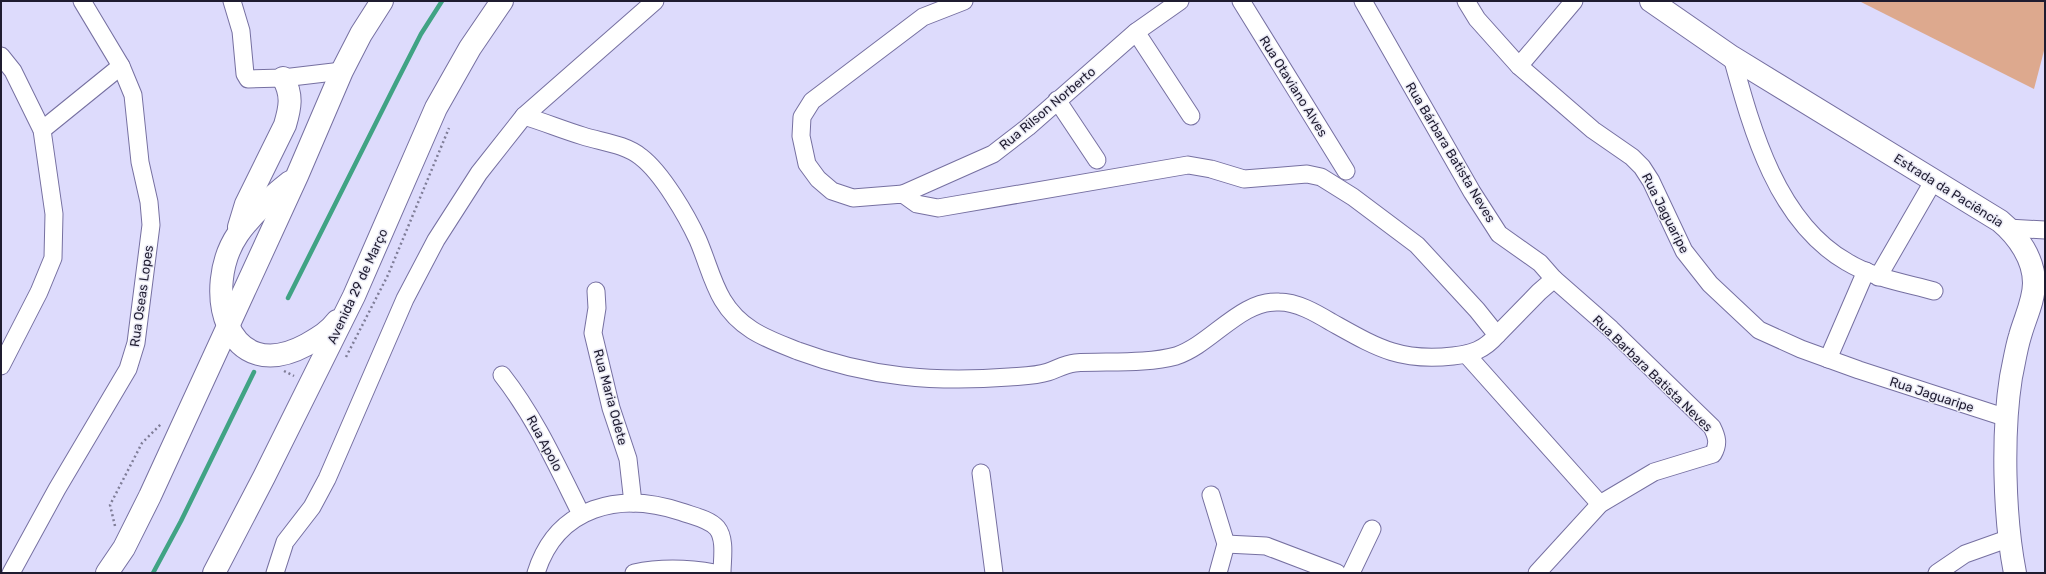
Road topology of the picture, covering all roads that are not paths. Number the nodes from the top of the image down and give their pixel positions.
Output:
1 (82, 1) edge
2 (232, 1) edge
3 (382, 1) edge
4 (502, 1) edge
5 (964, 1) edge
6 (1180, 1) edge
7 (1241, 1) edge
8 (1363, 1) edge
9 (1466, 1) edge
10 (1574, 1) edge
11 (1651, 1) edge
12 (653, 2) edge
13 (1136, 32) junction
14 (1, 56) edge
15 (1732, 57) junction
16 (121, 66) junction
17 (1519, 66) junction
18 (342, 71) junction
19 (283, 78) junction
20 (1057, 100) junction
21 (524, 116) junction
22 (1191, 116) dead end
23 (42, 130) junction
24 (1097, 160) dead end
25 (1346, 171) dead end
26 (296, 176) junction
27 (1934, 180) junction
28 (903, 194) junction
29 (2008, 228) junction
30 (2045, 230) edge
31 (238, 234) junction
32 (2039, 271) edge
33 (1872, 274) junction
34 (1554, 279) junction
35 (596, 291) dead end
36 (1934, 291) dead end
37 (354, 296) junction
38 (227, 327) junction
39 (1497, 335) junction
40 (1466, 354) junction
41 (1828, 359) junction
42 (1, 366) edge
43 (502, 375) dead end
44 (2007, 418) junction
45 (981, 473) dead end
46 (1210, 495) dead end
47 (633, 503) junction
48 (1600, 504) junction
49 (581, 514) junction
50 (1372, 529) dead end
51 (2010, 538) junction
52 (1226, 544) junction
53 (11, 573) edge
54 (107, 573) edge
55 (214, 573) edge
56 (275, 573) edge
57 (536, 573) edge
58 (634, 573) edge
59 (715, 573) edge
60 (722, 573) edge
61 (994, 573) edge
62 (1218, 573) edge
63 (1337, 573) edge
64 (1351, 573) edge
65 (1537, 573) edge
66 (1936, 573) edge
67 (2015, 573) edge

1 - 16 street, Rua Oseas Lopes
2 - 19 street
3 - 18 main road
4 - 37 main road, Avenida 29 de Março
5 - 28 street, Rua Rilson Norberto
6 - 13 street, Rua Rilson Norberto
7 - 25 street, Rua Otaviano Alves
8 - 34 street, Rua Bárbara Batista Neves
9 - 17 street, Rua Jaguaripe
10 - 17 street
11 - 15 main road, Estrada da Paciência
12 - 21 street
13 - 20 street, Rua Rilson Norberto
13 - 22 street
14 - 23 street
15 - 27 main road, Estrada da Paciência
15 - 33 street
16 - 23 street
16 - 53 street, Rua Oseas Lopes
17 - 41 street, Rua Jaguaripe
18 - 19 street
18 - 26 main road
19 - 31 main road
20 - 24 street
20 - 28 street, Rua Rilson Norberto
21 - 40 street
21 - 56 street
23 - 42 street
26 - 31 main road
26 - 38 main road
27 - 29 main road, Estrada da Paciência
27 - 33 street
28 - 39 street
29 - 30 street
29 - 32 main road, Estrada da Paciência
31 - 38 main road
32 - 44 main road, Estrada da Paciência
33 - 36 street
33 - 41 street
34 - 39 street
34 - 48 street, Rua Barbara Batista Neves
35 - 47 street, Rua Maria Odete
37 - 38 main road
37 - 55 main road, Avenida 29 de Março
38 - 54 main road
39 - 40 street
40 - 48 street
41 - 44 street, Rua Jaguaripe
43 - 49 street, Rua Apolo
44 - 51 main road, Estrada da Paciência
45 - 61 street
46 - 52 street
47 - 49 street
47 - 60 street
48 - 65 street, Rua Barbara Batista Neves
49 - 57 street
50 - 64 street
51 - 66 street
51 - 67 main road, Estrada da Paciência
52 - 62 street
52 - 63 street
58 - 59 street

